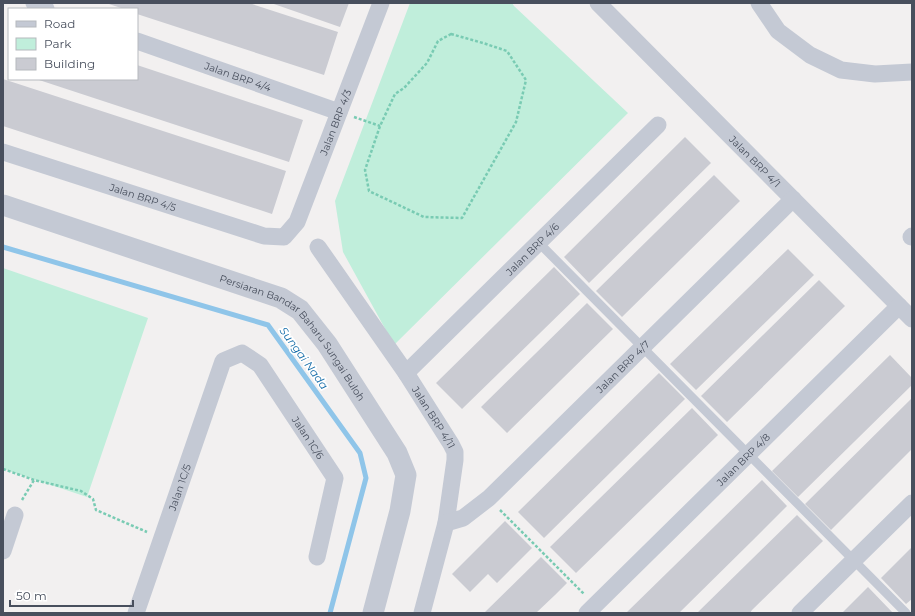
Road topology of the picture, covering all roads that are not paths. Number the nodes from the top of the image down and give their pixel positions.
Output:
1 (34, 3) edge
2 (380, 3) edge
3 (598, 3) edge
4 (759, 3) edge
5 (44, 8) edge
6 (138, 41) edge
7 (912, 72) edge
8 (339, 112) junction
9 (658, 125) dead end
10 (3, 152) edge
11 (792, 199) junction
12 (3, 205) edge
13 (284, 237) joint
14 (538, 242) junction
15 (318, 247) dead end
16 (899, 306) junction
17 (912, 320) edge
18 (642, 347) junction
19 (223, 361) joint
20 (406, 373) junction
21 (748, 454) junction
22 (912, 503) edge
23 (15, 515) road end
24 (446, 524) junction
25 (3, 551) edge
26 (317, 558) dead end
27 (854, 561) junction
28 (591, 609) edge
29 (136, 613) edge
30 (373, 613) edge
31 (422, 613) edge
32 (800, 613) edge
33 (906, 613) edge

1 - 5 street
2 - 8 street, Jalan BRP 4/3
3 - 11 street, Jalan BRP 4/1
4 - 7 street
6 - 8 street, Jalan BRP 4/4
8 - 13 street, Jalan BRP 4/3
9 - 14 street, Jalan BRP 4/6
10 - 13 street, Jalan BRP 4/5
11 - 16 street, Jalan BRP 4/1
11 - 18 street, Jalan BRP 4/7
12 - 30 street, Persiaran Bandar Baharu Sungai Buloh
14 - 18 lane
14 - 20 street, Jalan BRP 4/6
15 - 20 street, Jalan BRP 4/11
16 - 17 street, Jalan BRP 4/1
16 - 21 street, Jalan BRP 4/8
18 - 21 lane
18 - 24 street, Jalan BRP 4/7
19 - 26 street, Jalan 1C/6
19 - 29 street, Jalan 1C/5
20 - 24 street, Jalan BRP 4/11
21 - 27 lane
21 - 28 street, Jalan BRP 4/8
22 - 27 street
23 - 25 street
24 - 31 street, Jalan BRP 4/11
27 - 32 street
27 - 33 lane

